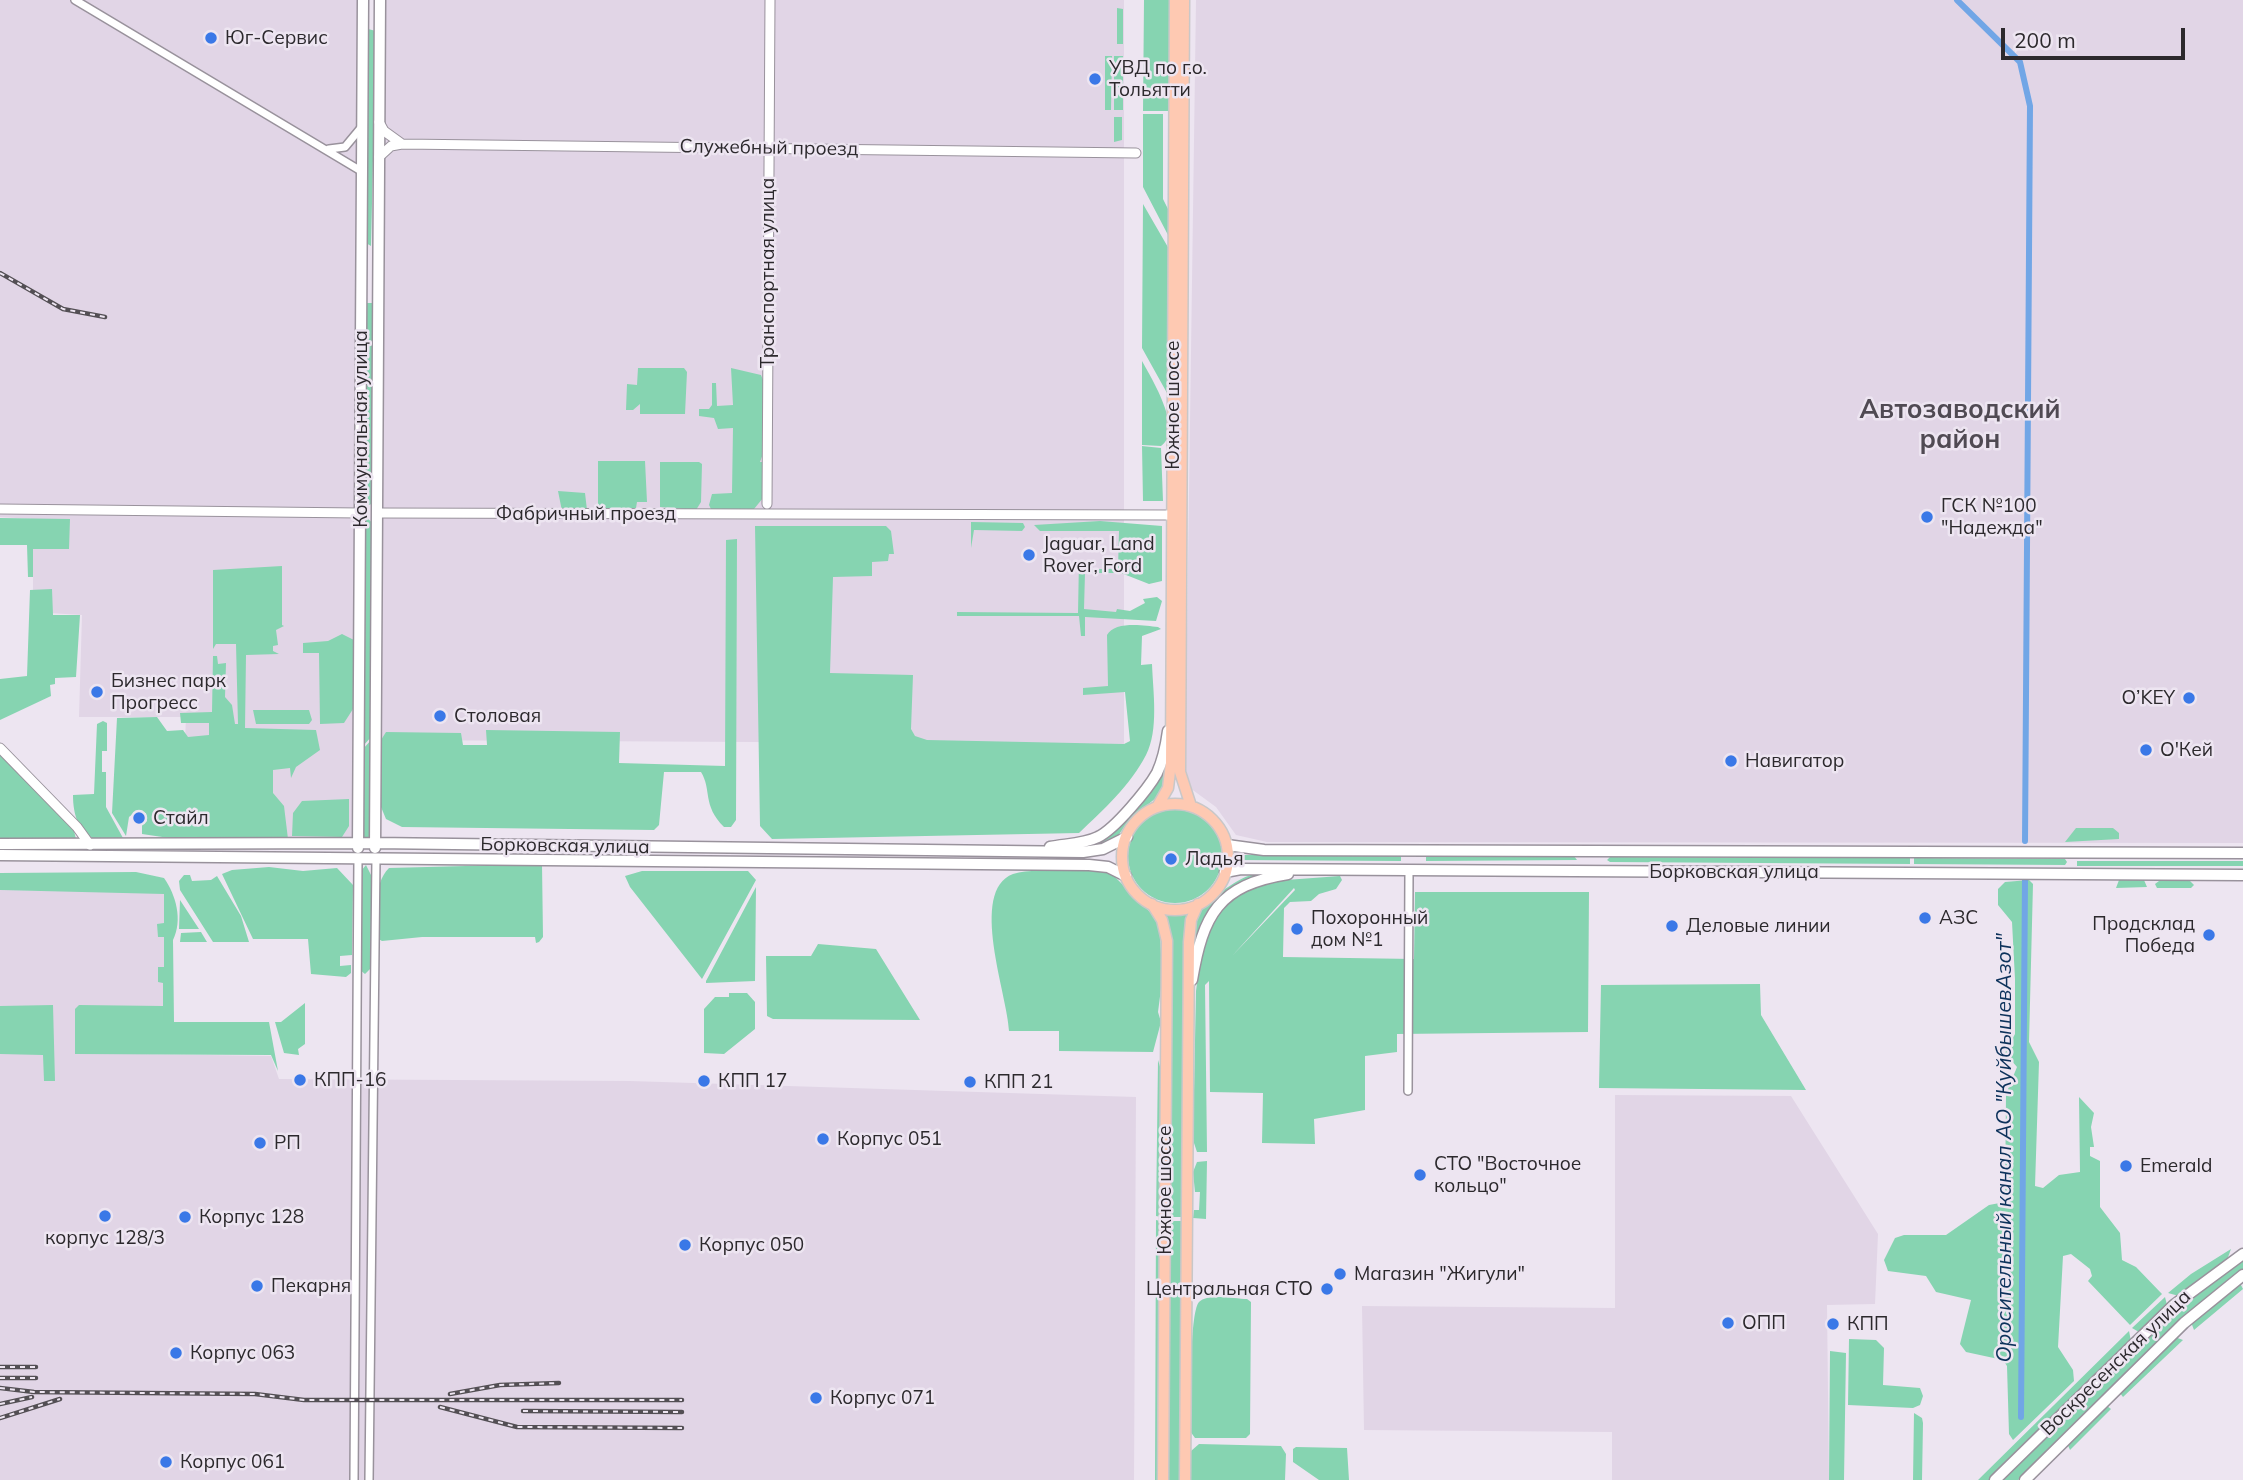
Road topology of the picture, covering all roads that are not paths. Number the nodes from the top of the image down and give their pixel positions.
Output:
1 (75, 0) edge
2 (363, 0) edge
3 (380, 0) edge
4 (770, 0) edge
5 (1175, 0) edge
6 (1184, 0) edge
7 (363, 22) junction
8 (380, 22) junction
9 (379, 122) junction
10 (362, 125) junction
11 (402, 144) junction
12 (769, 148) junction
13 (325, 149) junction
14 (1136, 153) dead end
15 (379, 157) junction
16 (361, 171) junction
17 (362, 244) junction
18 (379, 244) junction
19 (362, 264) junction
20 (379, 266) junction
21 (767, 504) dead end
22 (0, 509) edge
23 (360, 513) junction
24 (377, 513) junction
25 (1172, 515) junction
26 (1171, 718) junction
27 (0, 748) edge
28 (1191, 806) junction
29 (1157, 807) junction
30 (1127, 836) junction
31 (358, 843) junction
32 (375, 843) junction
33 (0, 844) edge
34 (90, 845) junction
35 (1227, 845) junction
36 (760, 849) junction
37 (1587, 851) junction
38 (1014, 852) junction
39 (2071, 852) junction
40 (2243, 853) edge
41 (0, 855) edge
42 (358, 858) junction
43 (376, 858) junction
44 (760, 862) junction
45 (1316, 870) junction
46 (1409, 871) junction
47 (1226, 872) junction
48 (1587, 872) junction
49 (2072, 874) junction
50 (2243, 875) edge
51 (1126, 876) junction
52 (1152, 904) junction
53 (1198, 904) junction
54 (1188, 1018) junction
55 (1408, 1091) dead end
56 (2243, 1254) edge
57 (2243, 1275) edge
58 (356, 1310) junction
59 (370, 1310) junction
60 (354, 1478) edge
61 (369, 1478) edge
62 (1163, 1480) edge
63 (1185, 1480) edge
64 (1995, 1480) edge
65 (2025, 1480) edge

1 - 13 street
2 - 7 main road, Коммунальная улица
3 - 8 main road, Коммунальная улица
4 - 12 street, Транспортная улица
5 - 25 main road, Южное шоссе
6 - 28 main road, Южное шоссе
7 - 8 main road
7 - 10 main road, Коммунальная улица
8 - 9 main road, Коммунальная улица
9 - 11 street
9 - 15 main road, Коммунальная улица
10 - 13 street
10 - 16 main road, Коммунальная улица
11 - 12 street, Служебный проезд
11 - 15 street
12 - 14 street, Служебный проезд
12 - 21 street, Транспортная улица
13 - 16 street
15 - 18 main road, Коммунальная улица
16 - 17 main road, Коммунальная улица
17 - 18 main road
17 - 19 main road, Коммунальная улица
18 - 20 main road, Коммунальная улица
19 - 20 main road
19 - 23 main road, Коммунальная улица
20 - 24 main road, Коммунальная улица
22 - 23 street, Фабричный проезд
23 - 24 main road, Фабричный проезд
23 - 31 main road, Коммунальная улица
24 - 25 street, Фабричный проезд
24 - 32 main road, Коммунальная улица
25 - 26 main road, Южное шоссе
26 - 29 main road, Южное шоссе
26 - 38 main road
27 - 34 street
28 - 29 main road
28 - 35 main road
29 - 30 main road
30 - 38 main road, Борковская улица
30 - 51 main road
31 - 32 main road, Борковская улица
31 - 34 main road, Борковская улица
31 - 42 main road, Коммунальная улица
32 - 36 main road, Борковская улица
32 - 43 main road, Коммунальная улица
33 - 34 main road, Борковская улица
35 - 37 main road, Борковская улица
35 - 47 main road
36 - 38 main road, Борковская улица
36 - 44 main road
37 - 39 main road, Борковская улица
37 - 48 main road
39 - 40 main road, Борковская улица
39 - 49 main road
41 - 42 main road, Борковская улица
42 - 43 main road, Борковская улица
42 - 58 street
43 - 44 main road, Борковская улица
43 - 59 street
44 - 51 main road, Борковская улица
45 - 46 main road, Борковская улица
45 - 47 main road, Борковская улица
45 - 54 main road
46 - 48 main road, Борковская улица
46 - 55 street
47 - 53 main road
48 - 49 main road, Борковская улица
49 - 50 main road, Борковская улица
51 - 52 main road
52 - 53 main road
52 - 62 main road, Южное шоссе
53 - 54 main road, Южное шоссе
54 - 63 main road, Южное шоссе
56 - 64 main road, Воскресенская улица
57 - 65 main road, Воскресенская улица
58 - 59 street
58 - 60 street
59 - 61 street
60 - 61 street

